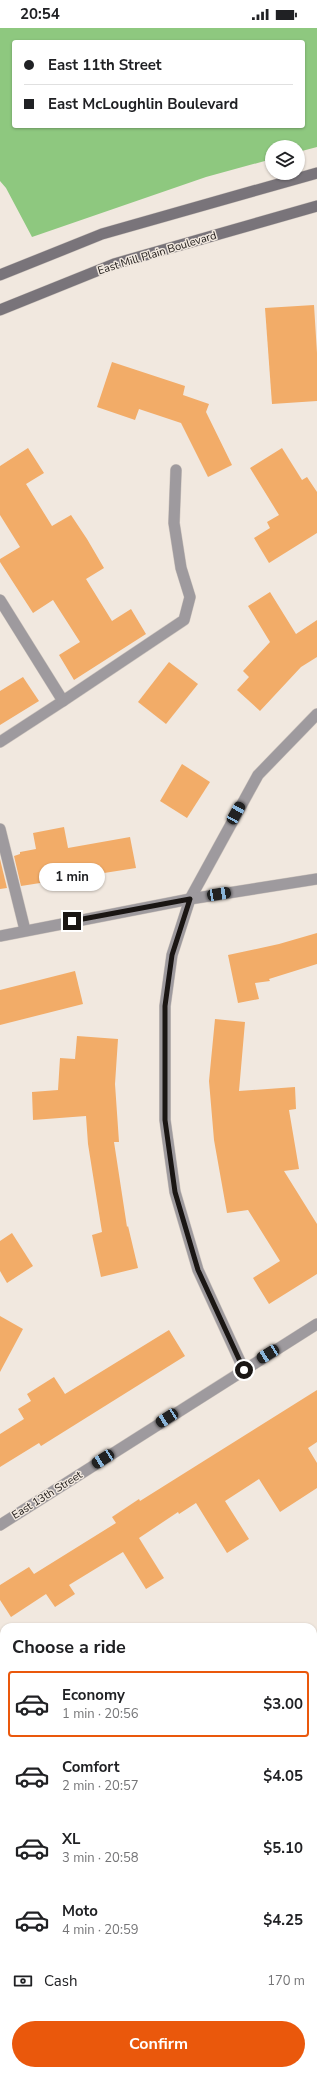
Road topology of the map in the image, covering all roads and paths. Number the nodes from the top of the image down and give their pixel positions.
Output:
1 (317, 173) edge
2 (317, 206) edge
3 (0, 275) edge
4 (0, 310) edge
5 (176, 470) dead end
6 (0, 600) edge
7 (63, 701) junction
8 (317, 714) edge
9 (0, 742) edge
10 (0, 829) edge
11 (317, 879) edge
12 (190, 899) junction
13 (25, 930) junction
14 (0, 936) edge
15 (317, 1324) edge
16 (244, 1370) junction
17 (0, 1525) edge

1 - 3 main road
2 - 4 main road, East Mill Plain Boulevard
5 - 7 street
6 - 7 street
7 - 9 street
8 - 12 street
10 - 13 street
11 - 12 street
12 - 13 street
12 - 16 street
13 - 14 street
15 - 16 street, East 13th Street
16 - 17 street, East 13th Street

